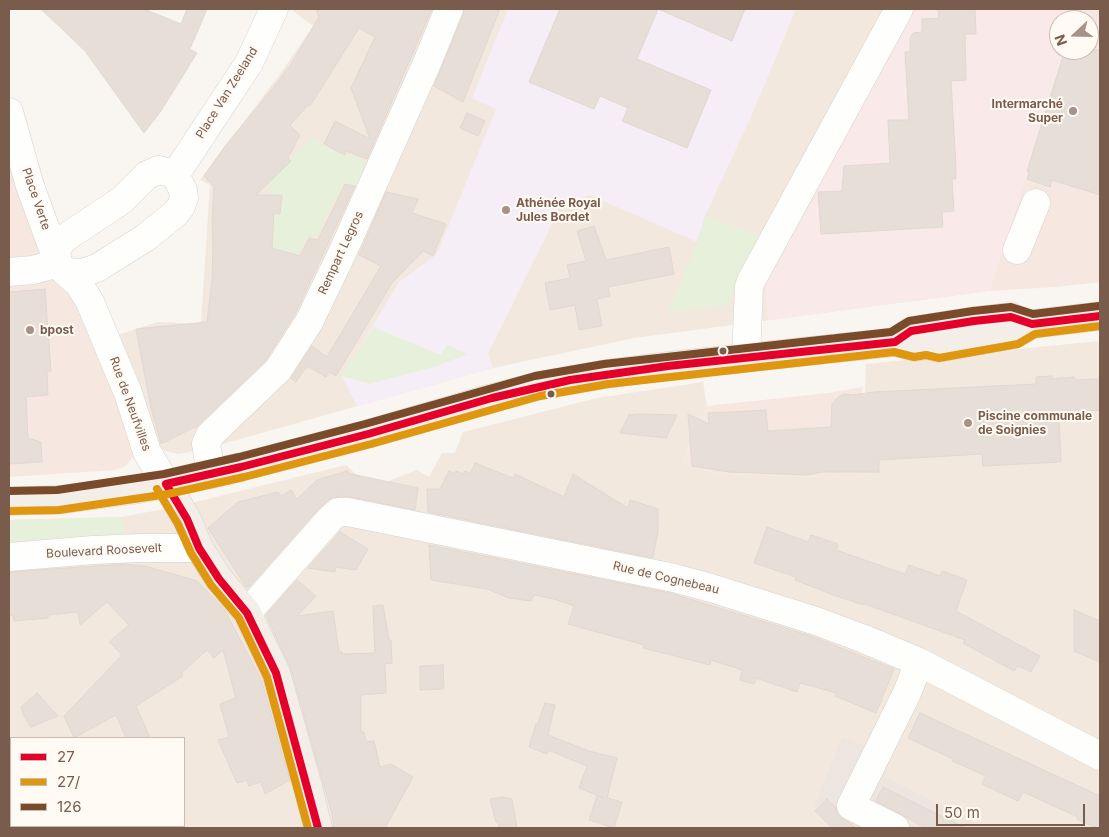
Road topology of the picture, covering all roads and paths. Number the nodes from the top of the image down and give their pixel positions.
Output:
1 (274, 9) edge
2 (449, 9) edge
3 (899, 9) edge
4 (9, 112) edge
5 (175, 175) junction
6 (1036, 203) dead end
7 (1017, 250) dead end
8 (58, 263) junction
9 (92, 271) junction
10 (9, 272) edge
11 (90, 302) junction
12 (1100, 316) edge
13 (746, 357) junction
14 (211, 474) junction
15 (166, 484) junction
16 (9, 501) edge
17 (198, 548) junction
18 (9, 557) edge
19 (247, 613) junction
20 (919, 662) junction
21 (1100, 756) edge
22 (318, 828) edge
23 (896, 828) edge

1 - 5 street, Place Van Zeeland
2 - 14 street, Rempart Legros
3 - 13 street
4 - 8 street, Place Verte
5 - 8 street
5 - 9 street
6 - 7 street
8 - 9 street
8 - 10 street
8 - 11 street
9 - 11 street
11 - 15 street, Rue de Neufvilles
12 - 13 main road
13 - 14 main road
14 - 15 main road
15 - 16 main road
15 - 17 main road, Rue de Neufvilles
17 - 18 street, Boulevard Roosevelt
17 - 19 main road, Rue de Neufvilles
19 - 20 street, Rue de Cognebeau
19 - 22 main road, Rue de Neufvilles
20 - 21 street, Rue de Cognebeau
20 - 23 street

